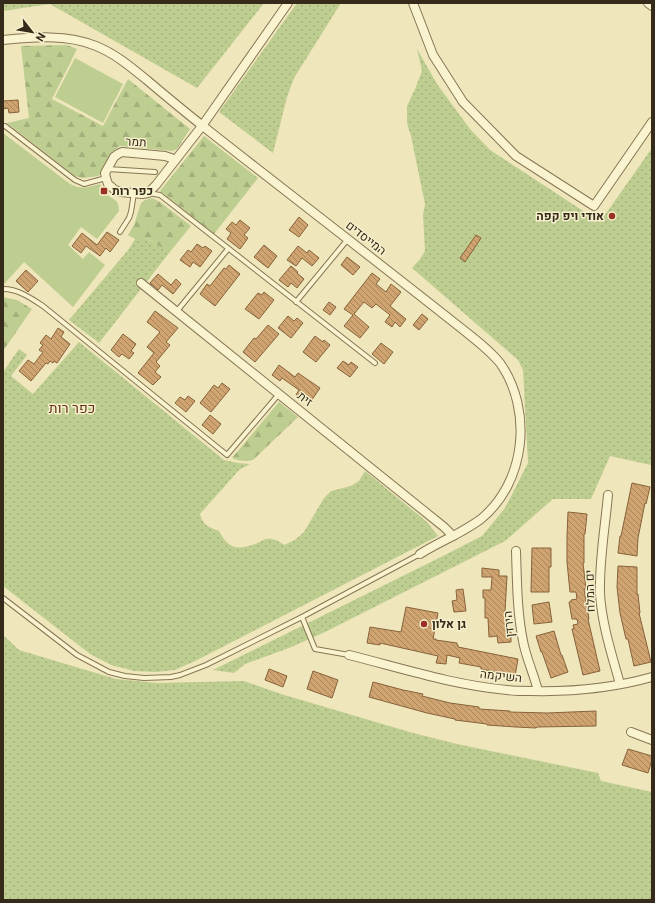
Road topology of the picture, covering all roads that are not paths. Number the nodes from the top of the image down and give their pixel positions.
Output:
1 (288, 3) edge
2 (412, 3) edge
3 (648, 3) edge
4 (652, 6) edge
5 (3, 40) edge
6 (652, 122) edge
7 (3, 126) edge
8 (202, 126) junction
9 (175, 161) junction
10 (107, 169) junction
11 (155, 172) dead end
12 (106, 178) junction
13 (134, 193) junction
14 (148, 193) junction
15 (120, 232) dead end
16 (348, 239) junction
17 (228, 248) junction
18 (141, 282) dead end
19 (3, 289) edge
20 (296, 302) junction
21 (177, 311) junction
22 (375, 363) dead end
23 (279, 394) junction
24 (608, 495) dead end
25 (453, 536) junction
26 (516, 551) dead end
27 (420, 554) joint
28 (3, 598) edge
29 (302, 617) junction
30 (349, 655) joint
31 (652, 677) edge
32 (620, 684) junction
33 (538, 691) junction
34 (631, 732) dead end
35 (652, 740) edge

1 - 8 street
2 - 6 street
3 - 4 street
5 - 8 street, המייסדים
7 - 12 lane
8 - 9 street
8 - 16 street, המייסדים
9 - 10 street, תמר
9 - 14 street
10 - 11 lane
10 - 12 street
12 - 13 street
13 - 14 street
13 - 15 lane
14 - 17 lane
16 - 20 lane
16 - 25 street, המייסדים
17 - 20 lane
17 - 21 lane
18 - 21 street, זית
19 - 23 lane
20 - 22 lane
21 - 23 street, זית
23 - 25 street, זית
24 - 32 street, ים המלח
25 - 27 street, המייסדים
26 - 33 street, הירדן
27 - 29 lane
28 - 29 lane
29 - 30 lane
30 - 33 street, השיקמה
31 - 32 street, השיקמה
32 - 33 street, השיקמה
34 - 35 street

